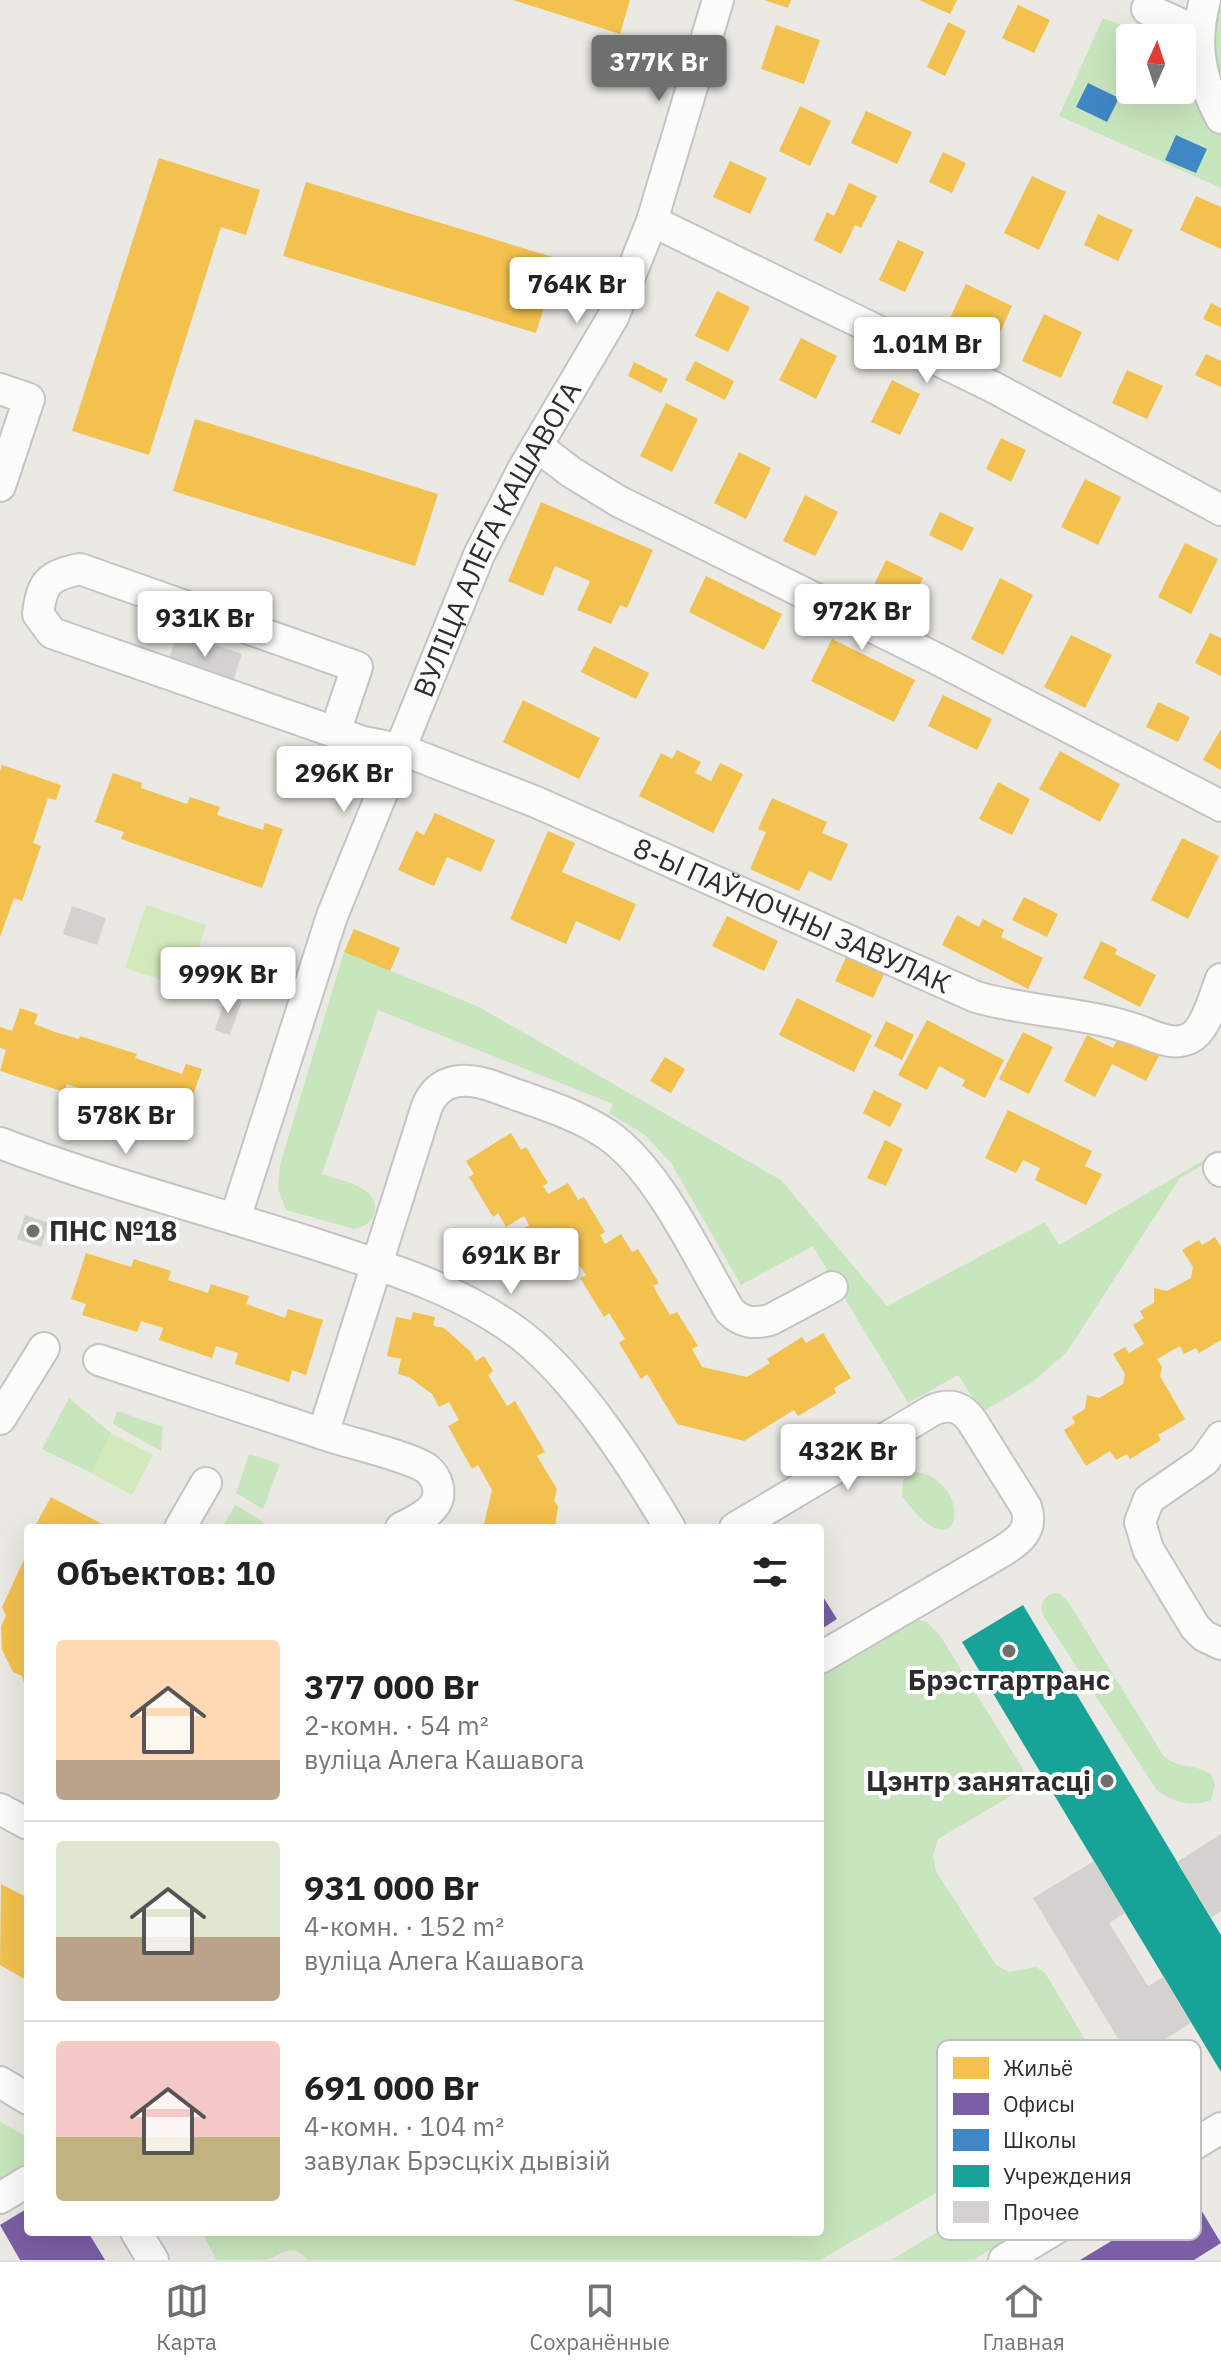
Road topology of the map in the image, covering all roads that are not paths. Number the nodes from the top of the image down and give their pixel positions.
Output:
1 (718, 0) edge
2 (1205, 0) edge
3 (1142, 3) edge
4 (1198, 32) junction
5 (1221, 118) edge
6 (652, 221) junction
7 (0, 389) edge
8 (537, 446) junction
9 (0, 486) edge
10 (1221, 510) edge
11 (335, 732) junction
12 (400, 749) junction
13 (1221, 806) edge
14 (1221, 979) edge
15 (9, 1150) edge
16 (235, 1219) junction
17 (378, 1265) junction
18 (832, 1287) dead end
19 (44, 1348) dead end
20 (99, 1360) dead end
21 (0, 1419) edge
22 (323, 1434) junction
23 (1221, 1437) edge
24 (206, 1483) dead end
25 (182, 1524) edge
26 (408, 1524) edge
27 (667, 1524) edge
28 (742, 1524) edge
29 (1221, 1644) edge
30 (824, 1656) edge
31 (0, 1809) edge
32 (24, 1822) edge
33 (0, 2082) edge
34 (24, 2097) edge
35 (1221, 2128) edge
36 (1201, 2140) edge
37 (24, 2183) edge
38 (0, 2198) edge
39 (138, 2236) edge
40 (1037, 2240) edge
41 (153, 2260) edge
42 (1004, 2260) edge

1 - 6 street, ВУЛІЦА АЛЕГА КАШАВОГА
2 - 4 street
3 - 4 street
4 - 5 street
6 - 8 street, ВУЛІЦА АЛЕГА КАШАВОГА
6 - 10 street
7 - 9 street
8 - 12 street, ВУЛІЦА АЛЕГА КАШАВОГА
8 - 13 street
11 - 11 street, 8-Ы ПАЎНОЧНЫ ЗАВУЛАК
11 - 12 street, 8-Ы ПАЎНОЧНЫ ЗАВУЛАК
12 - 14 street, 8-Ы ПАЎНОЧНЫ ЗАВУЛАК
12 - 16 street, ВУЛІЦА АЛЕГА КАШАВОГА
15 - 16 street
16 - 17 street
17 - 18 street
17 - 22 street
17 - 27 street
19 - 21 street
20 - 22 street
22 - 26 street
23 - 29 street
24 - 25 street
28 - 30 street
31 - 32 street
33 - 34 street
35 - 36 street
37 - 38 street
39 - 41 street
40 - 42 street

